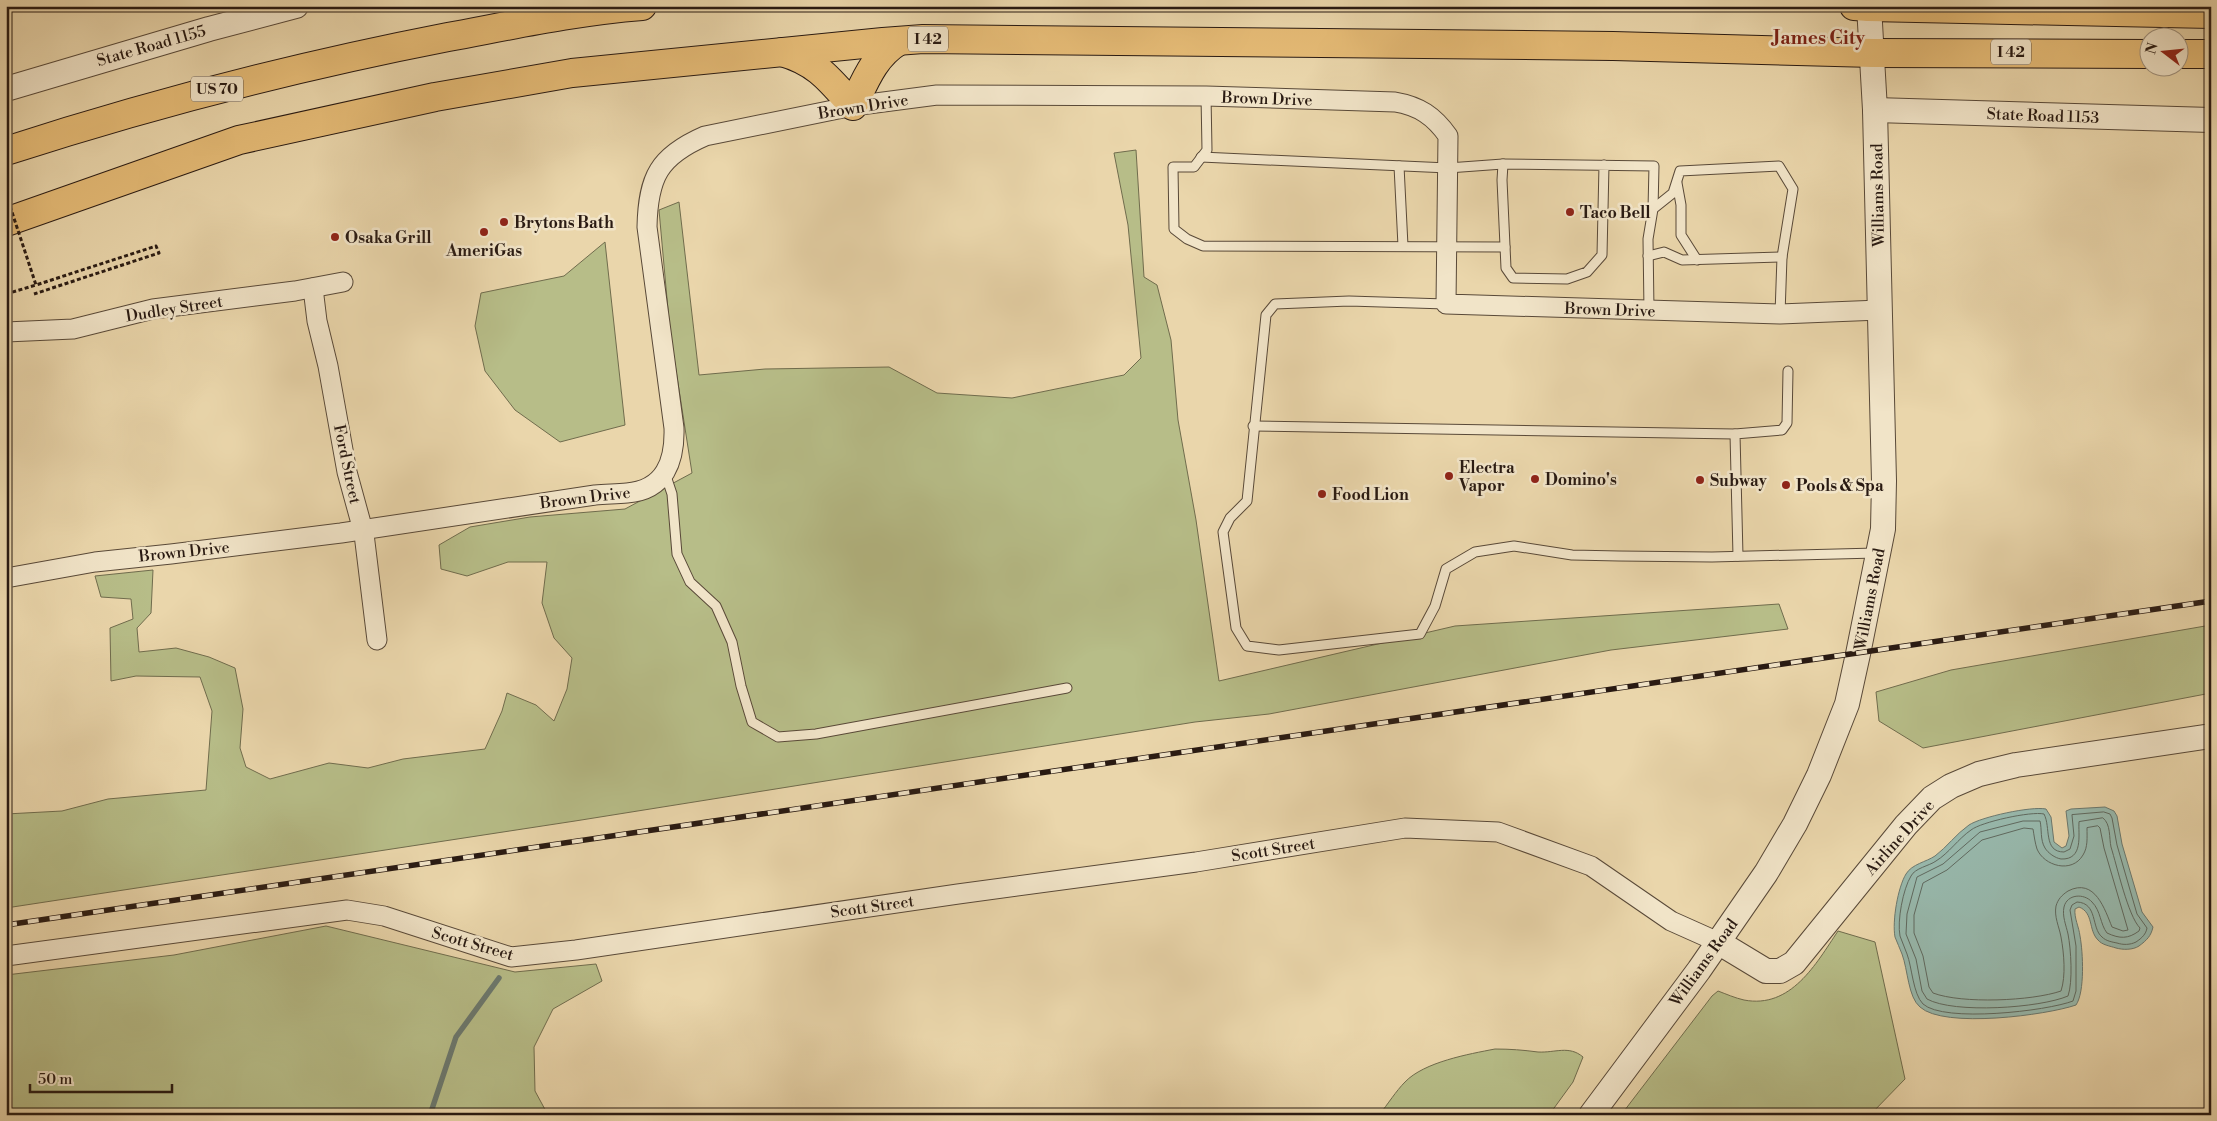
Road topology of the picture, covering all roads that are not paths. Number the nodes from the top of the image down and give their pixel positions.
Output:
1 (296, 6) edge
2 (642, 6) edge
3 (1854, 6) edge
4 (1869, 6) edge
5 (2211, 14) edge
6 (899, 40) junction
7 (780, 51) junction
8 (1873, 53) junction
9 (2140, 54) edge
10 (2190, 54) edge
11 (2211, 54) edge
12 (6, 88) edge
13 (1206, 96) junction
14 (853, 106) junction
15 (1874, 110) junction
16 (2211, 120) edge
17 (6, 151) edge
18 (1201, 157) junction
19 (1503, 164) junction
20 (1604, 165) junction
21 (1399, 166) junction
22 (1448, 168) junction
23 (1677, 181) junction
24 (1653, 209) junction
25 (6, 222) edge
26 (1403, 246) junction
27 (1447, 246) junction
28 (1505, 247) junction
29 (1648, 256) junction
30 (1782, 257) junction
31 (1697, 260) junction
32 (343, 282) dead end
33 (313, 288) junction
34 (1446, 304) junction
35 (1649, 310) junction
36 (1880, 310) junction
37 (1780, 314) junction
38 (6, 332) edge
39 (1788, 371) dead end
40 (1253, 426) junction
41 (1734, 434) junction
42 (665, 474) junction
43 (362, 528) junction
44 (1878, 553) junction
45 (1738, 556) junction
46 (6, 578) edge
47 (377, 640) dead end
48 (1067, 688) dead end
49 (2211, 736) edge
50 (1718, 942) junction
51 (6, 956) edge
52 (1591, 1115) edge

1 - 12 street, State Road 1155
2 - 17 highway, US 70
3 - 4 highway
4 - 5 highway
4 - 8 street, Williams Road
6 - 7 highway, I 42
6 - 8 highway, I 42
6 - 14 highway
7 - 14 highway
7 - 25 highway, I 42
8 - 9 highway, I 42
8 - 15 street, Williams Road
10 - 11 highway
13 - 14 street, Brown Drive
13 - 18 lane
13 - 22 street, Brown Drive
14 - 42 street, Brown Drive
15 - 16 street, State Road 1153
15 - 36 street, Williams Road
18 - 21 lane
18 - 26 lane
19 - 20 lane
19 - 22 lane
19 - 28 lane
20 - 24 lane
20 - 28 lane
21 - 22 lane
21 - 26 lane
22 - 27 street, Brown Drive
23 - 24 lane
23 - 30 lane
23 - 31 lane
24 - 29 lane
26 - 27 lane
27 - 28 lane
27 - 34 street, Brown Drive
29 - 31 lane
29 - 35 lane
30 - 31 lane
30 - 37 lane
32 - 33 street, Dudley Street
33 - 38 street, Dudley Street
33 - 43 street, Ford Street
34 - 35 street, Brown Drive
34 - 40 lane
35 - 37 street, Brown Drive
36 - 37 street, Brown Drive
36 - 44 street, Williams Road
39 - 41 lane
40 - 41 lane
40 - 45 lane
41 - 45 lane
42 - 43 street, Brown Drive
42 - 48 lane
43 - 46 street, Brown Drive
43 - 47 street, Ford Street
44 - 45 lane
44 - 50 street, Williams Road
49 - 50 street, Airline Drive
50 - 51 street, Scott Street
50 - 52 street, Williams Road

